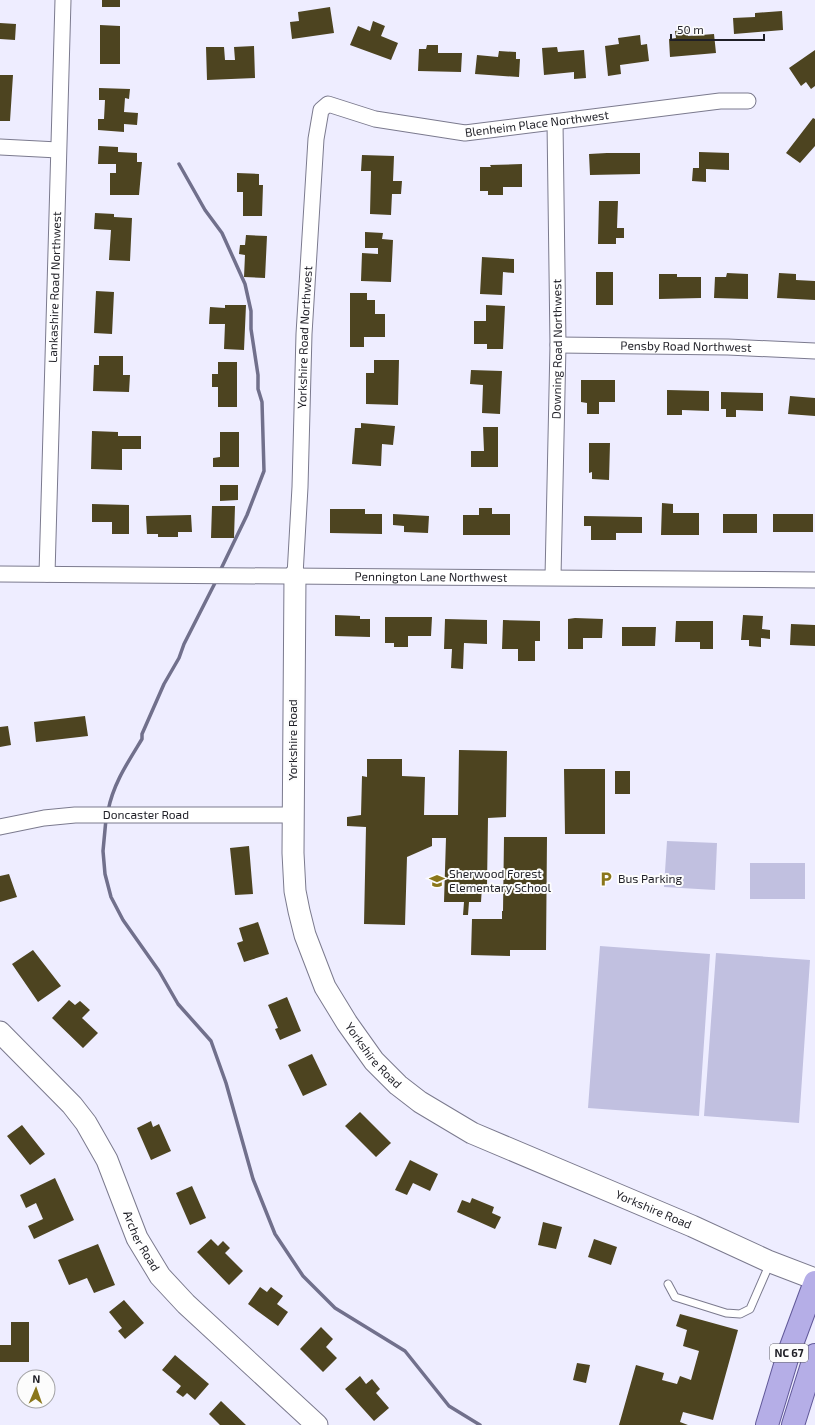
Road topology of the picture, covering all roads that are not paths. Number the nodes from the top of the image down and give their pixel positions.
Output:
1 (63, 0) edge
2 (748, 101) dead end
3 (328, 104) joint
4 (555, 122) junction
5 (0, 147) edge
6 (58, 150) junction
7 (558, 345) junction
8 (815, 351) edge
9 (0, 574) edge
10 (47, 574) junction
11 (295, 575) junction
12 (553, 577) junction
13 (815, 580) edge
14 (293, 815) junction
15 (0, 827) edge
16 (0, 1032) edge
17 (770, 1262) junction
18 (815, 1279) edge
19 (815, 1282) edge
20 (668, 1284) dead end
21 (815, 1355) edge
22 (318, 1425) edge
23 (767, 1425) edge
24 (793, 1425) edge

1 - 6 street, Lankashire Road Northwest
2 - 4 street, Blenheim Place Northwest
3 - 4 street, Blenheim Place Northwest
3 - 11 street, Yorkshire Road Northwest
4 - 7 street, Downing Road Northwest
5 - 6 street
6 - 10 street, Lankashire Road Northwest
7 - 8 street, Pensby Road Northwest
7 - 12 street, Downing Road Northwest
9 - 10 street, Pennington Lane Northwest
10 - 11 street, Pennington Lane Northwest
11 - 12 street, Pennington Lane Northwest
11 - 14 street, Yorkshire Road
12 - 13 street, Pennington Lane Northwest
14 - 15 street, Doncaster Road
14 - 17 street, Yorkshire Road
16 - 22 street, Archer Road
17 - 18 street, Yorkshire Road
17 - 20 lane
19 - 23 main road, NC 67
21 - 24 main road, NC 67

